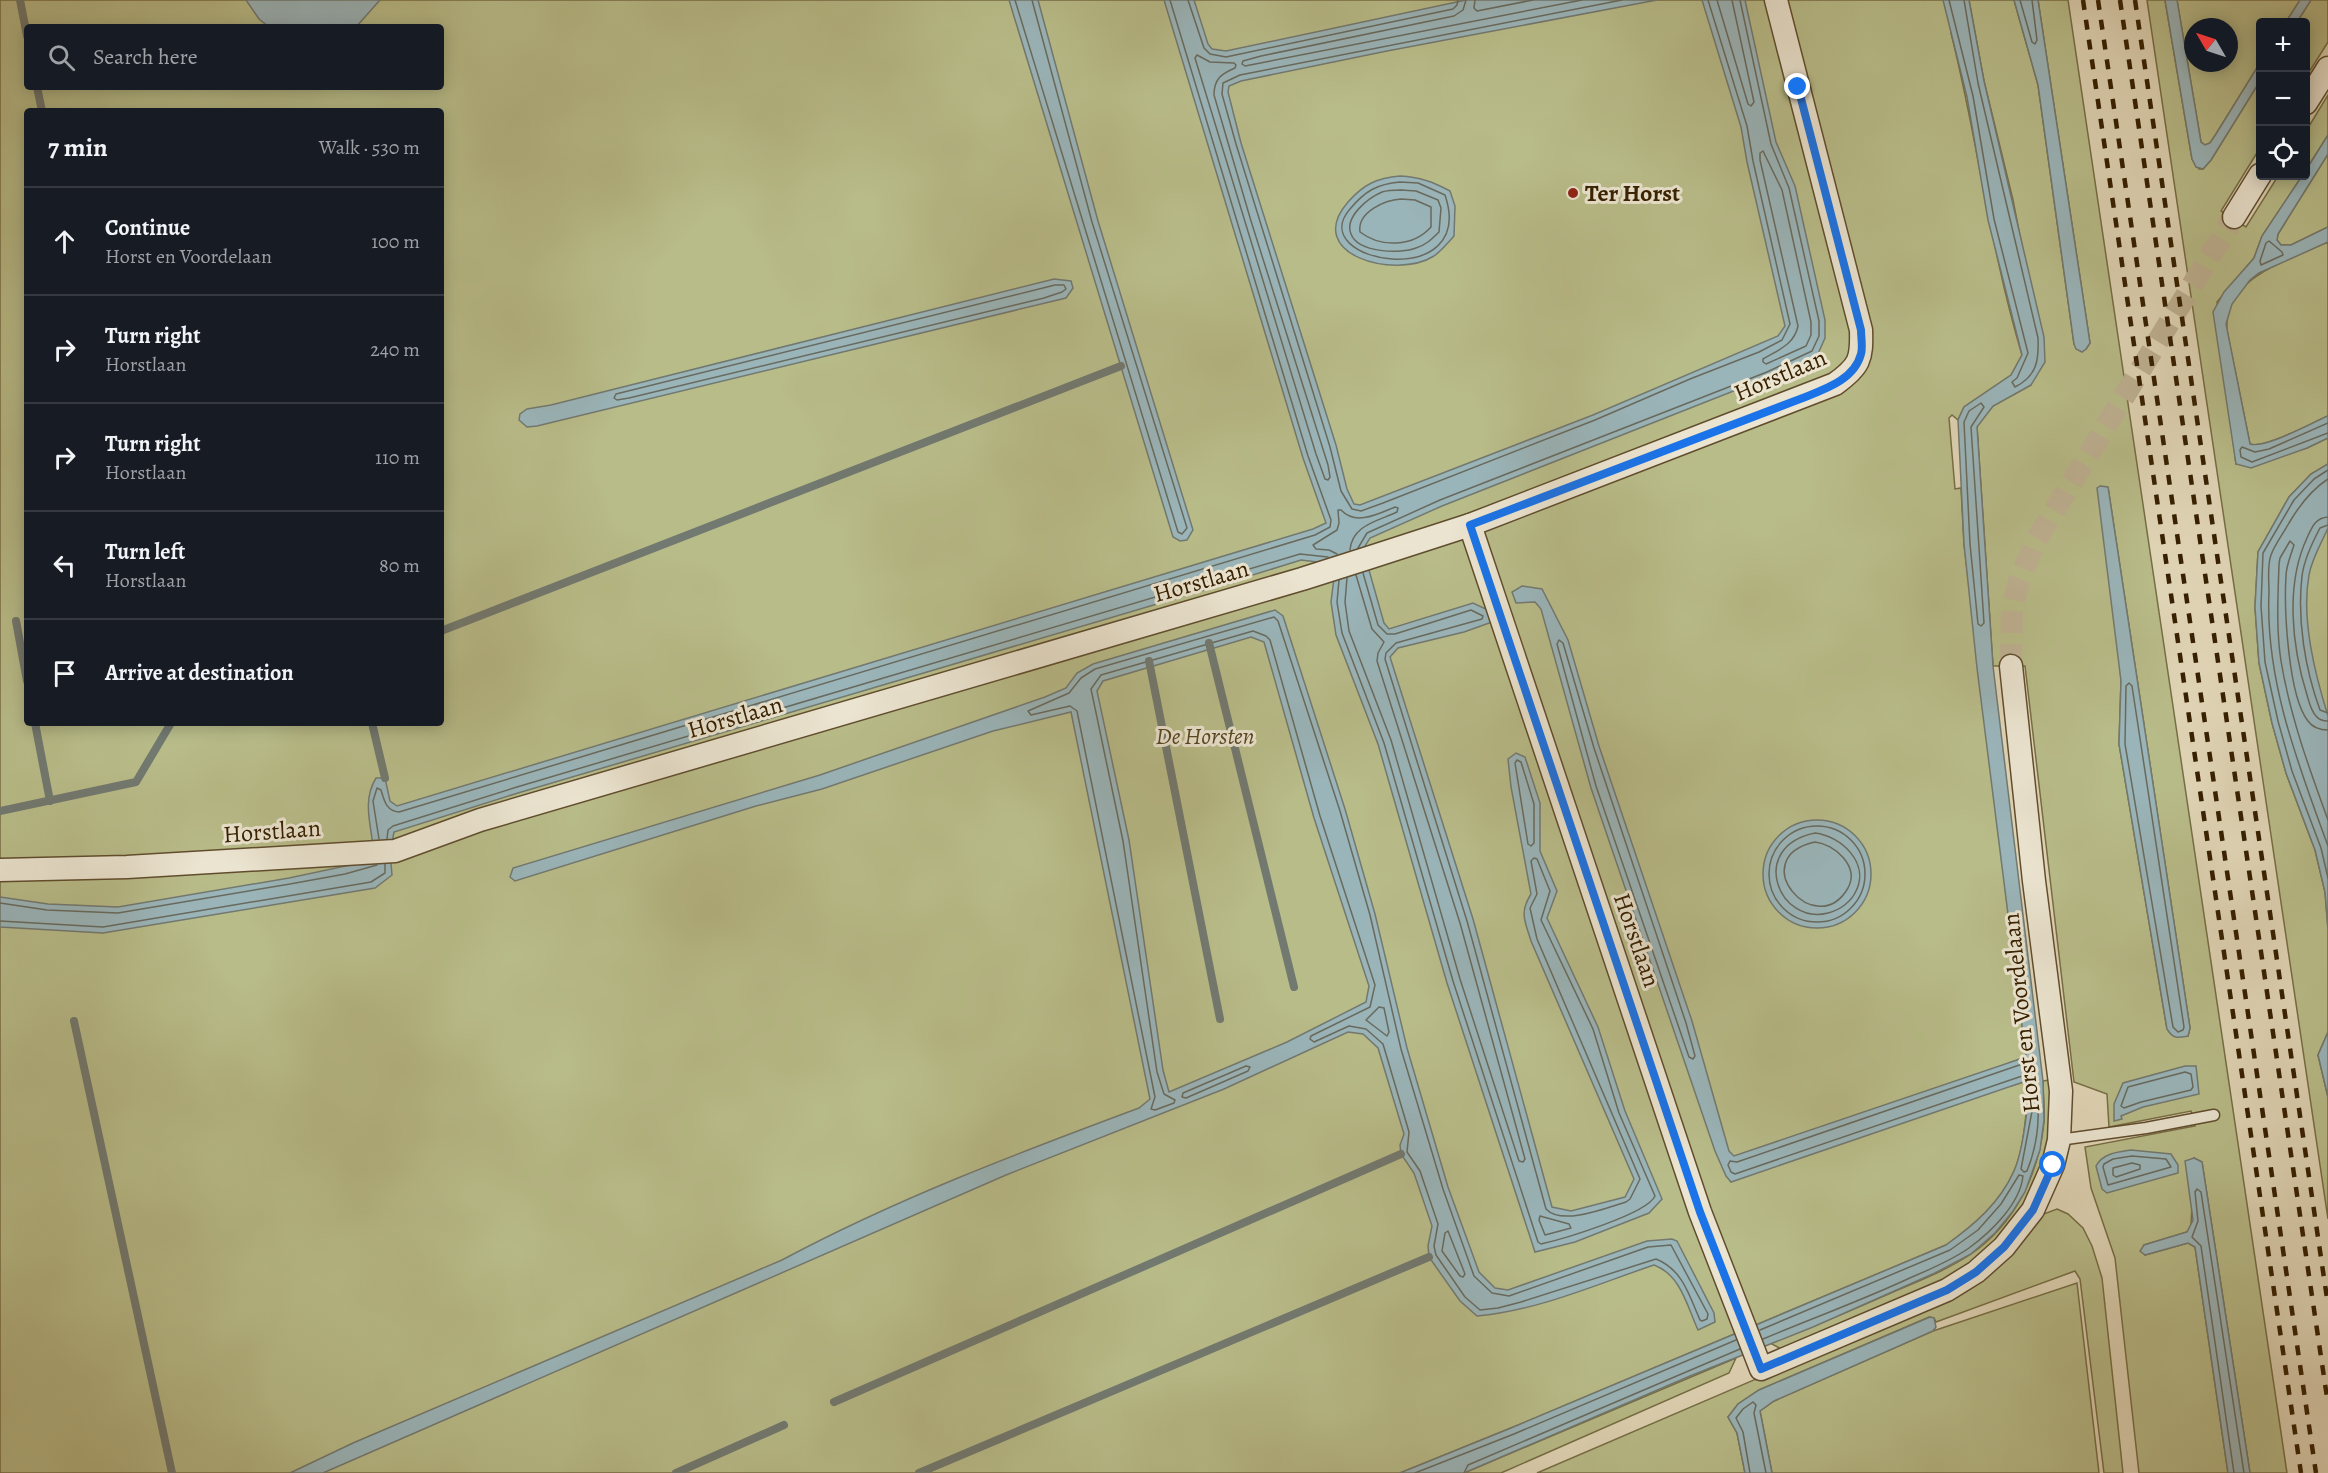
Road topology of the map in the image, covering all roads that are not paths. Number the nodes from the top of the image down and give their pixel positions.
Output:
1 (1776, 0) edge
2 (2328, 68) edge
3 (2310, 97) edge
4 (2257, 180) edge
5 (2234, 217) tunnel mouth
6 (1470, 525) junction
7 (2011, 666) tunnel mouth
8 (0, 870) edge
9 (2214, 1114) dead end
10 (2059, 1140) junction
11 (1759, 1365) joint

1 - 6 street, Horstlaan
2 - 3 street
4 - 5 street
6 - 8 street, Horstlaan
6 - 11 street, Horstlaan
7 - 10 street, Horst en Voordelaan
9 - 10 lane
10 - 11 street, Horst en Voordelaan

